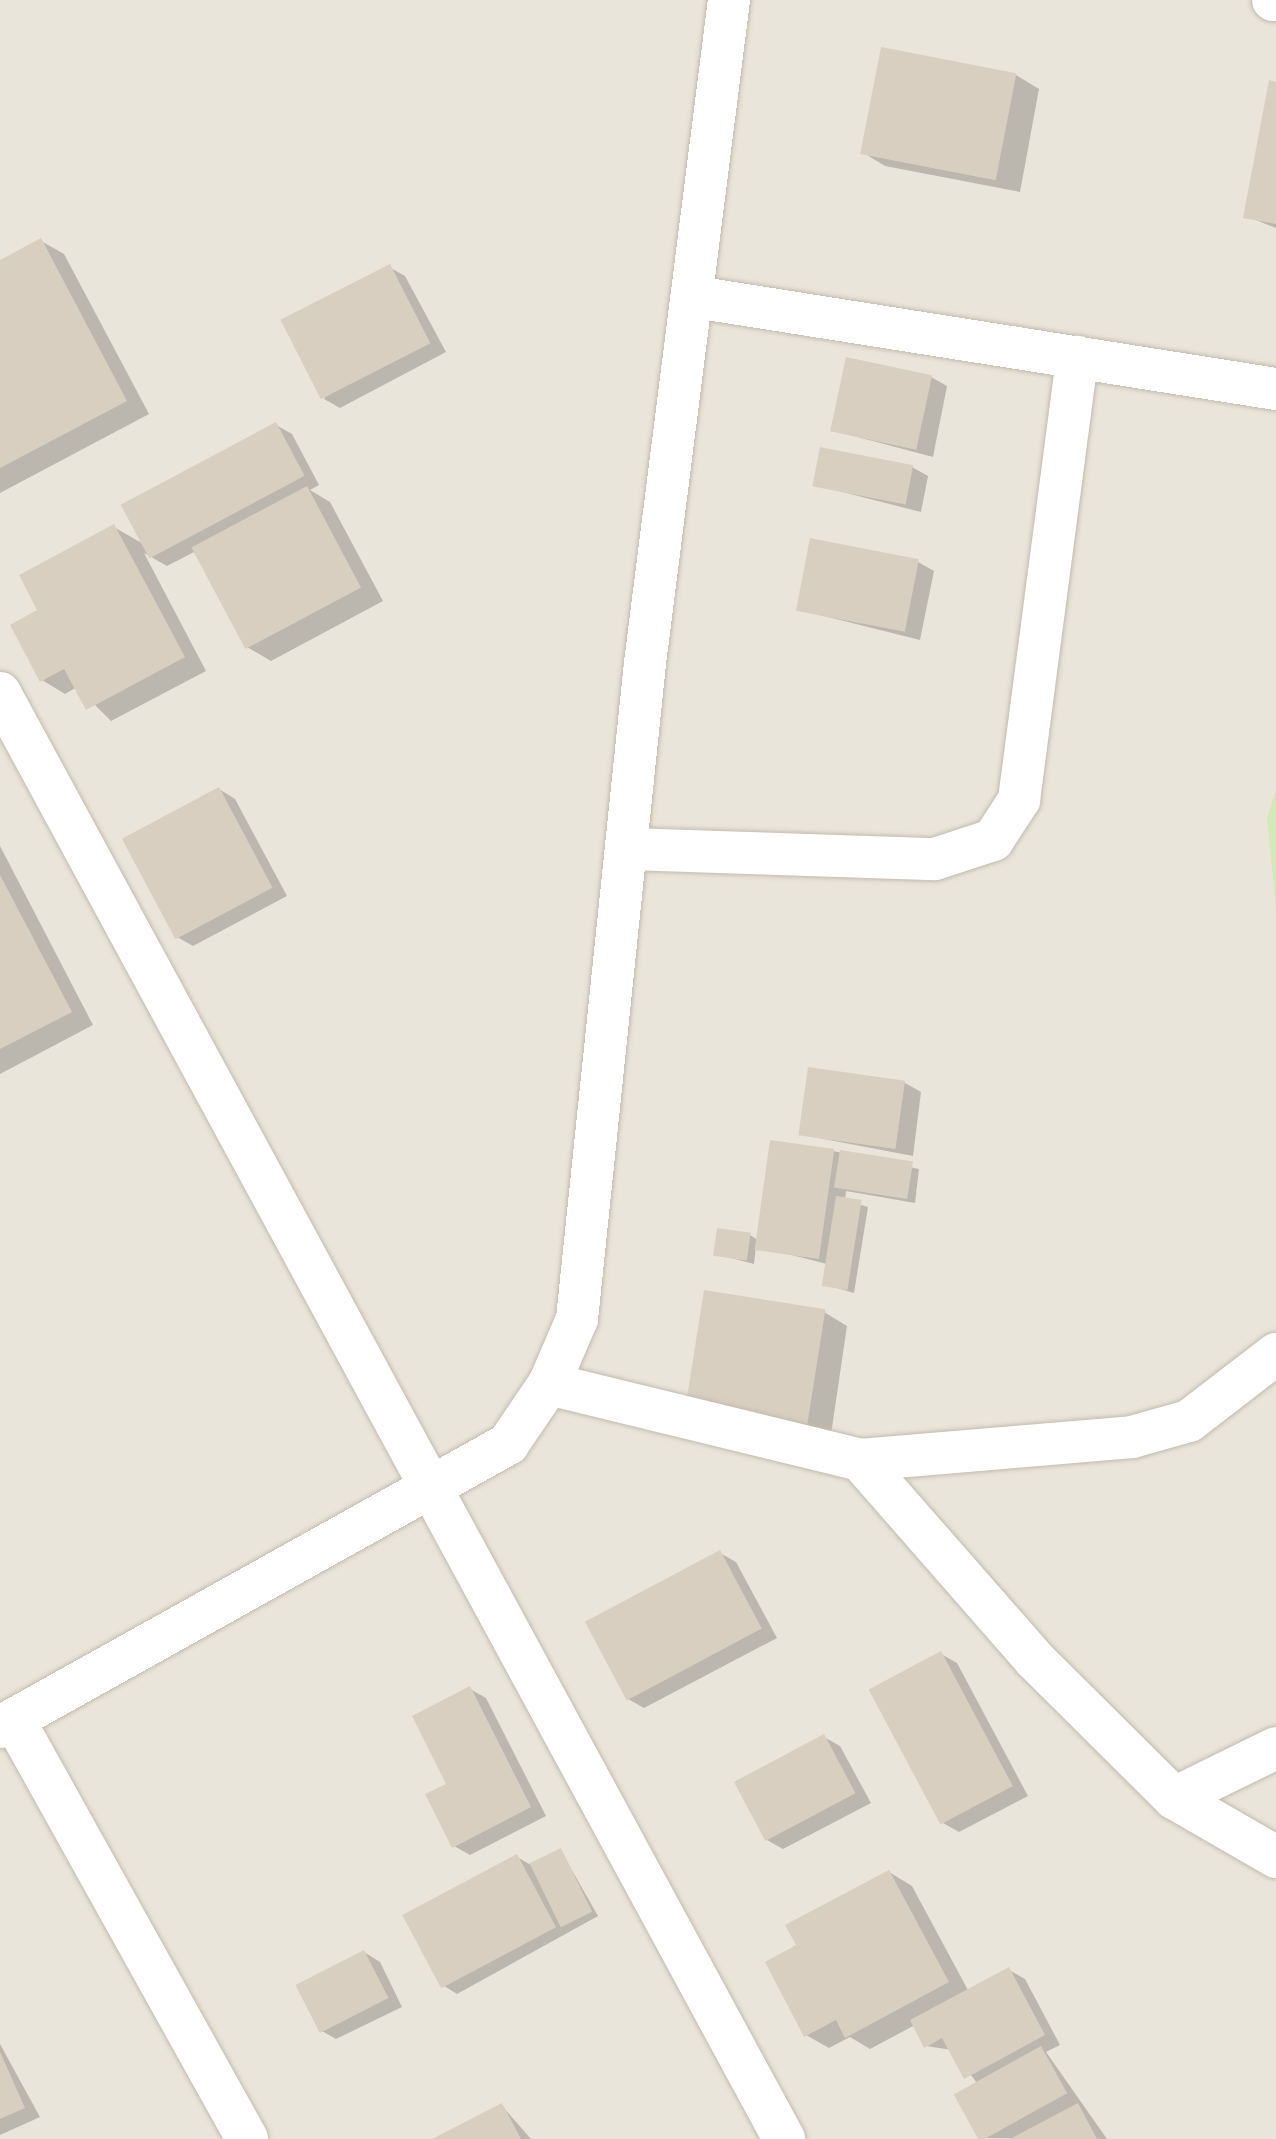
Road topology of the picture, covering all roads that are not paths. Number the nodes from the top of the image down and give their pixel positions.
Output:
1 (729, 0) edge
2 (694, 297) junction
3 (1076, 357) junction
4 (1276, 389) edge
5 (0, 693) edge
6 (629, 848) junction
7 (1276, 1354) edge
8 (549, 1384) junction
9 (860, 1460) junction
10 (434, 1482) junction
11 (7, 1724) edge
12 (1276, 1748) edge
13 (1174, 1798) junction
14 (1276, 1857) edge
15 (248, 2139) edge
16 (784, 2139) edge

1 - 2 street
2 - 3 street
2 - 6 street
3 - 4 street
3 - 6 street
5 - 10 street
6 - 8 street
7 - 9 street
8 - 9 street
8 - 10 street
9 - 13 street
10 - 11 street
10 - 16 street
11 - 15 street
12 - 13 street
13 - 14 street

